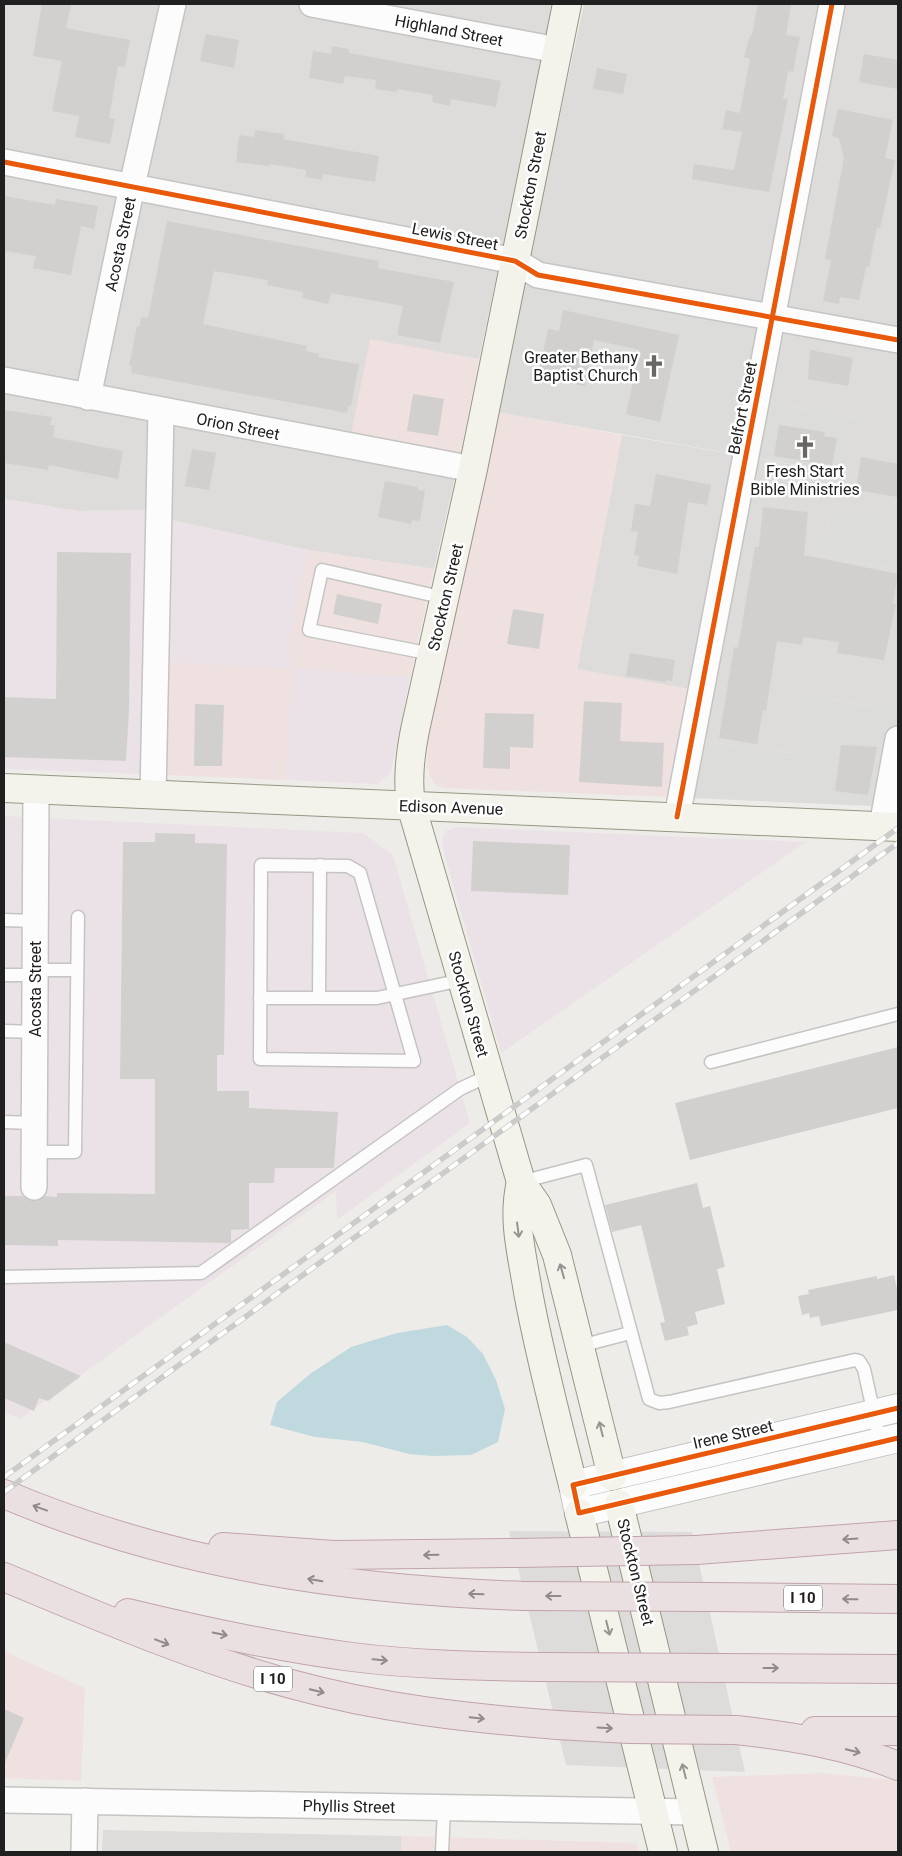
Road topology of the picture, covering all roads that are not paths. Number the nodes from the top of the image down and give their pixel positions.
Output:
1 (173, 4) edge
2 (312, 4) edge
3 (567, 4) edge
4 (832, 4) edge
5 (557, 50) junction
6 (4, 162) edge
7 (132, 186) junction
8 (515, 261) junction
9 (772, 318) junction
10 (898, 340) edge
11 (4, 380) edge
12 (88, 397) junction
13 (161, 411) junction
14 (473, 469) junction
15 (445, 598) junction
16 (432, 654) junction
17 (898, 739) edge
18 (4, 788) edge
19 (36, 790) junction
20 (153, 795) junction
21 (411, 805) junction
22 (677, 817) junction
23 (891, 818) edge
24 (320, 866) junction
25 (78, 917) dead end
26 (4, 920) edge
27 (36, 921) junction
28 (77, 970) junction
29 (35, 972) junction
30 (4, 974) edge
31 (462, 980) junction
32 (395, 996) junction
33 (260, 998) junction
34 (319, 998) junction
35 (898, 1014) edge
36 (4, 1031) edge
37 (35, 1032) junction
38 (711, 1062) dead end
39 (490, 1075) junction
40 (4, 1122) edge
41 (34, 1123) junction
42 (34, 1152) junction
43 (521, 1182) junction
44 (34, 1187) dead end
45 (4, 1277) edge
46 (630, 1333) junction
47 (580, 1346) junction
48 (886, 1411) edge
49 (889, 1440) edge
50 (612, 1476) junction
51 (573, 1485) junction
52 (4, 1494) edge
53 (619, 1504) junction
54 (579, 1513) junction
55 (76, 1522) junction
56 (898, 1535) edge
57 (4, 1577) edge
58 (898, 1599) edge
59 (898, 1669) edge
60 (736, 1730) junction
61 (898, 1731) edge
62 (898, 1766) edge
63 (4, 1800) edge
64 (85, 1801) junction
65 (444, 1808) junction
66 (653, 1812) junction
67 (694, 1812) junction
68 (84, 1852) edge
69 (442, 1852) edge
70 (662, 1852) edge
71 (704, 1852) edge

1 - 7 street, Acosta Street
2 - 5 street, Highland Street
3 - 5 main road, Stockton Street
4 - 9 street, Belfort Street
5 - 8 main road, Stockton Street
6 - 7 street, Lewis Street
7 - 8 street, Lewis Street
7 - 12 street, Acosta Street
8 - 9 street, Lewis Street
8 - 14 main road, Stockton Street
9 - 10 street, Lewis Street
9 - 22 street, Belfort Street
11 - 12 street, Orion Street
12 - 13 street, Orion Street
13 - 14 street, Orion Street
13 - 20 street
14 - 15 main road, Stockton Street
15 - 16 main road, Stockton Street
15 - 16 lane
16 - 21 main road, Stockton Street
17 - 23 street
18 - 19 main road, Edison Avenue
19 - 20 main road, Edison Avenue
19 - 27 street, Acosta Street
20 - 21 main road, Edison Avenue
21 - 22 main road, Edison Avenue
21 - 31 main road, Stockton Street
22 - 23 main road, Edison Avenue
24 - 32 lane
24 - 33 lane
24 - 34 lane
25 - 28 lane
26 - 27 lane
27 - 29 street, Acosta Street
28 - 29 lane
28 - 42 lane
29 - 30 lane
29 - 37 street, Acosta Street
31 - 32 lane
31 - 39 main road, Stockton Street
32 - 33 lane
32 - 34 lane
33 - 34 lane
35 - 38 lane
36 - 37 lane
37 - 41 street, Acosta Street
39 - 43 main road, Stockton Street
39 - 45 lane
40 - 41 lane
41 - 42 street, Acosta Street
42 - 44 street, Acosta Street
43 - 46 lane
47 -> 43 main road, Stockton Street
43 -> 51 main road, Stockton Street
46 - 47 lane
46 - 48 lane
50 -> 47 main road, Stockton Street
48 - 49 lane
48 - 50 street, Irene Street
49 - 53 street
50 - 51 street, Irene Street
50 - 53 street, Stockton Street
51 - 54 street, Stockton Street
55 -> 52 highway, I 10
53 - 54 street
67 -> 53 main road, Stockton Street
54 -> 66 main road, Stockton Street
56 -> 55 highway, bridge
58 -> 55 highway, I 10, bridge
57 -> 59 highway, bridge
57 -> 60 highway, I 10, bridge
60 - 61 highway, I 10
60 -> 62 highway
63 - 64 street, Phyllis Street
64 - 65 street, Phyllis Street
64 - 68 street
65 - 66 street, Phyllis Street
65 - 69 lane
66 - 67 street, Phyllis Street
66 - 70 main road, Stockton Street
67 - 71 main road, Stockton Street

